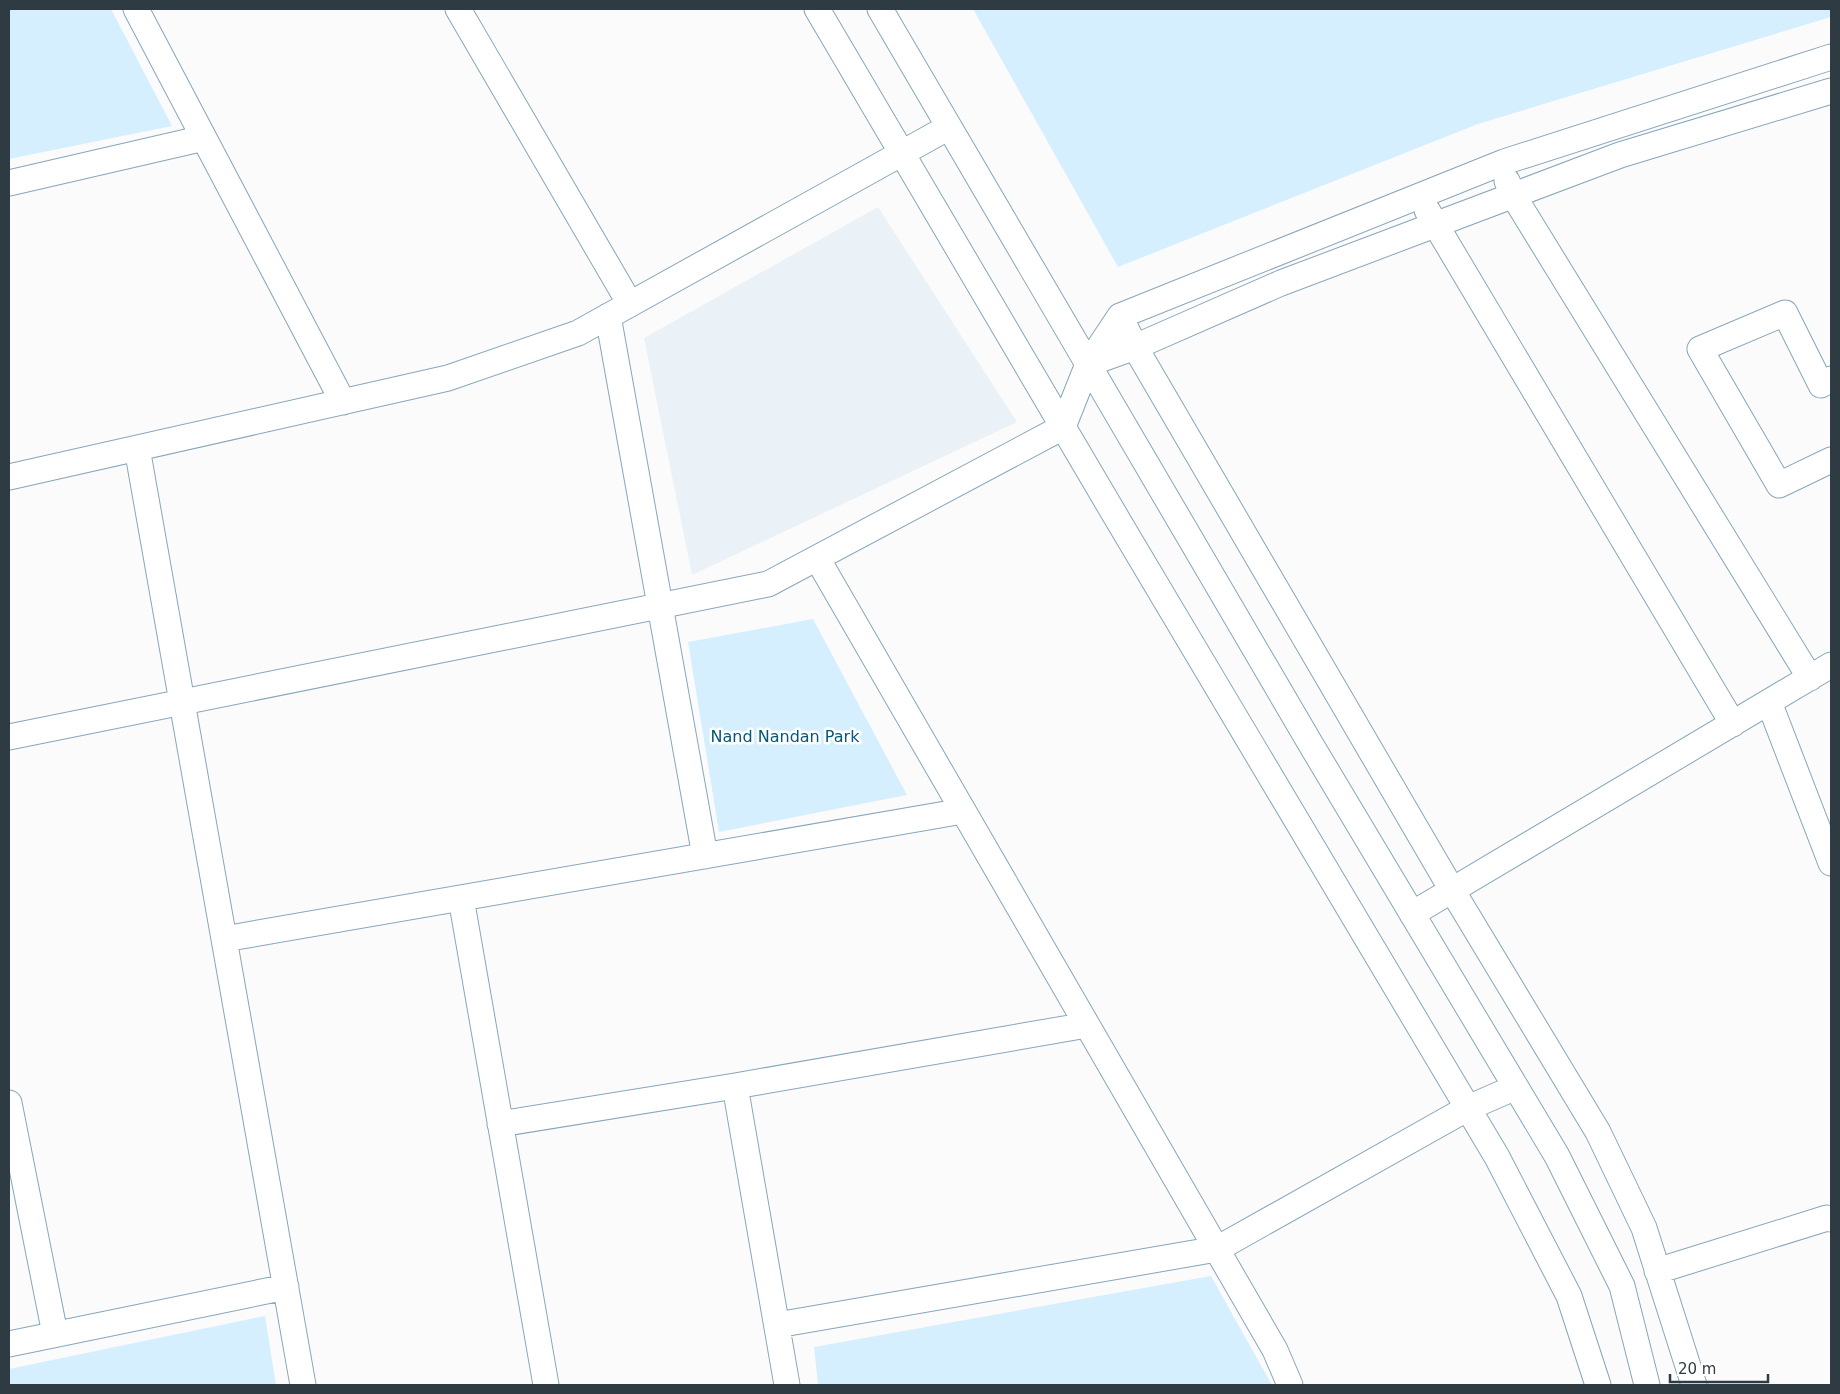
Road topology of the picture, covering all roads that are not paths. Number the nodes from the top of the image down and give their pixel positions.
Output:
1 (136, 9) edge
2 (458, 9) edge
3 (817, 9) edge
4 (880, 9) edge
5 (1831, 57) edge
6 (1831, 91) edge
7 (949, 127) junction
8 (204, 138) junction
9 (902, 153) junction
10 (1499, 163) junction
11 (9, 183) edge
12 (1418, 196) junction
13 (1513, 196) junction
14 (1435, 225) junction
15 (630, 304) junction
16 (608, 316) junction
17 (1120, 316) junction
18 (1135, 347) junction
19 (1088, 364) junction
20 (1831, 378) edge
21 (343, 402) junction
22 (1063, 427) junction
23 (137, 448) junction
24 (1831, 460) edge
25 (9, 477) edge
26 (817, 558) junction
27 (661, 606) junction
28 (1831, 665) edge
29 (1810, 678) junction
30 (182, 702) junction
31 (1768, 702) junction
32 (1732, 724) junction
33 (9, 737) edge
34 (963, 811) junction
35 (705, 856) junction
36 (1831, 863) edge
37 (1452, 890) junction
38 (461, 898) junction
39 (1412, 914) junction
40 (224, 939) junction
41 (1087, 1025) junction
42 (735, 1086) junction
43 (1516, 1087) junction
44 (9, 1103) edge
45 (1468, 1108) junction
46 (500, 1124) junction
47 (1831, 1219) edge
48 (1217, 1249) junction
49 (1657, 1271) junction
50 (286, 1287) junction
51 (777, 1325) junction
52 (55, 1334) junction
53 (9, 1344) edge
54 (303, 1385) edge
55 (546, 1385) edge
56 (787, 1385) edge
57 (1290, 1385) edge
58 (1598, 1385) edge
59 (1647, 1385) edge
60 (1694, 1385) edge

1 - 8 street
2 - 15 street
3 - 9 street
4 - 7 street
5 - 10 street
6 - 13 street
7 - 9 street
7 - 19 street
8 - 11 street
8 - 21 street
9 - 15 street
9 - 22 street
10 - 12 street
10 - 13 street
12 - 14 street
12 - 17 street
13 - 14 street
13 - 29 street
14 - 18 street
14 - 32 street
15 - 16 street
16 - 21 street
16 - 27 street
17 - 18 street
17 - 19 street
18 - 19 street
18 - 37 street
19 - 22 street
19 - 39 street
20 - 24 street
21 - 23 street
22 - 26 street
22 - 45 street
23 - 25 street
23 - 30 street
26 - 27 street
26 - 34 street
27 - 30 street
27 - 35 street
28 - 29 street
29 - 31 street
30 - 33 street
30 - 40 street
31 - 32 street
31 - 36 street
32 - 37 street
34 - 35 street
34 - 41 street
35 - 38 street
37 - 39 street
37 - 49 street
38 - 40 street
38 - 46 street
39 - 43 street
40 - 50 street
41 - 42 street
41 - 48 street
42 - 46 street
42 - 51 street
43 - 45 street
43 - 59 street
44 - 52 street
45 - 48 street
45 - 58 street
46 - 55 street
47 - 49 street
48 - 51 street
48 - 57 street
49 - 60 street
50 - 52 street
50 - 54 street
51 - 56 street
52 - 53 street

